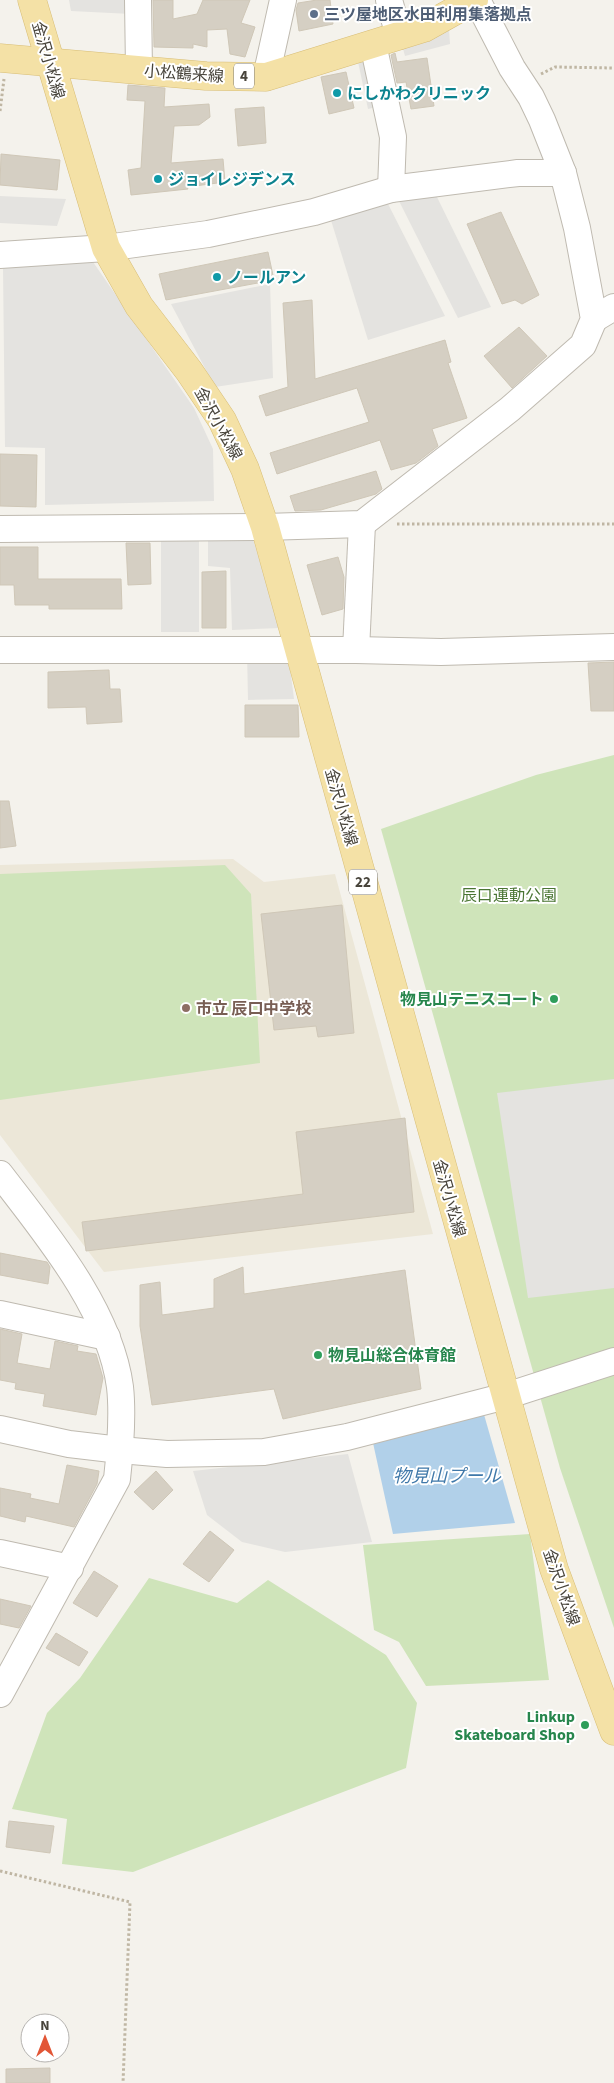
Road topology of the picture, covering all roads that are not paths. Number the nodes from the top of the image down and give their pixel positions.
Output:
1 (32, 0) edge
2 (138, 0) edge
3 (283, 0) edge
4 (389, 0) edge
5 (475, 0) edge
6 (399, 36) junction
7 (373, 44) junction
8 (4, 58) edge
9 (50, 63) junction
10 (139, 70) junction
11 (266, 77) junction
12 (563, 173) junction
13 (391, 189) junction
14 (106, 248) junction
15 (0, 255) edge
16 (604, 313) edge
17 (362, 524) junction
18 (265, 527) junction
19 (0, 529) edge
20 (614, 647) edge
21 (0, 650) edge
22 (298, 650) junction
23 (356, 650) junction
24 (0, 1174) edge
25 (0, 1314) edge
26 (107, 1338) junction
27 (614, 1361) edge
28 (506, 1396) junction
29 (0, 1429) edge
30 (120, 1450) junction
31 (0, 1553) edge
32 (70, 1568) junction
33 (4, 1679) edge
34 (614, 1731) edge

1 - 9 main road, 金沢小松線 / 22
2 - 10 street
3 - 11 street
4 - 6 street
5 - 6 main road, 小松鶴来線 / 4
5 - 12 street
6 - 7 main road, 小松鶴来線 / 4
7 - 11 main road, 小松鶴来線 / 4
7 - 13 street
8 - 9 main road, 小松鶴来線 / 4
9 - 10 main road, 小松鶴来線 / 4
9 - 14 main road, 金沢小松線 / 22
10 - 11 main road, 小松鶴来線 / 4
12 - 13 street
12 - 16 street
13 - 14 street
14 - 15 street
14 - 18 main road, 金沢小松線 / 22
16 - 17 street
17 - 18 street
17 - 23 street
18 - 19 street
18 - 22 main road, 金沢小松線 / 22
20 - 23 street
21 - 22 street
22 - 23 street
22 - 28 main road, 金沢小松線 / 22
24 - 26 street
25 - 26 street
26 - 30 street
27 - 28 street
28 - 30 street
28 - 34 main road, 金沢小松線 / 22
29 - 30 street
30 - 32 street
31 - 32 street
32 - 33 street

